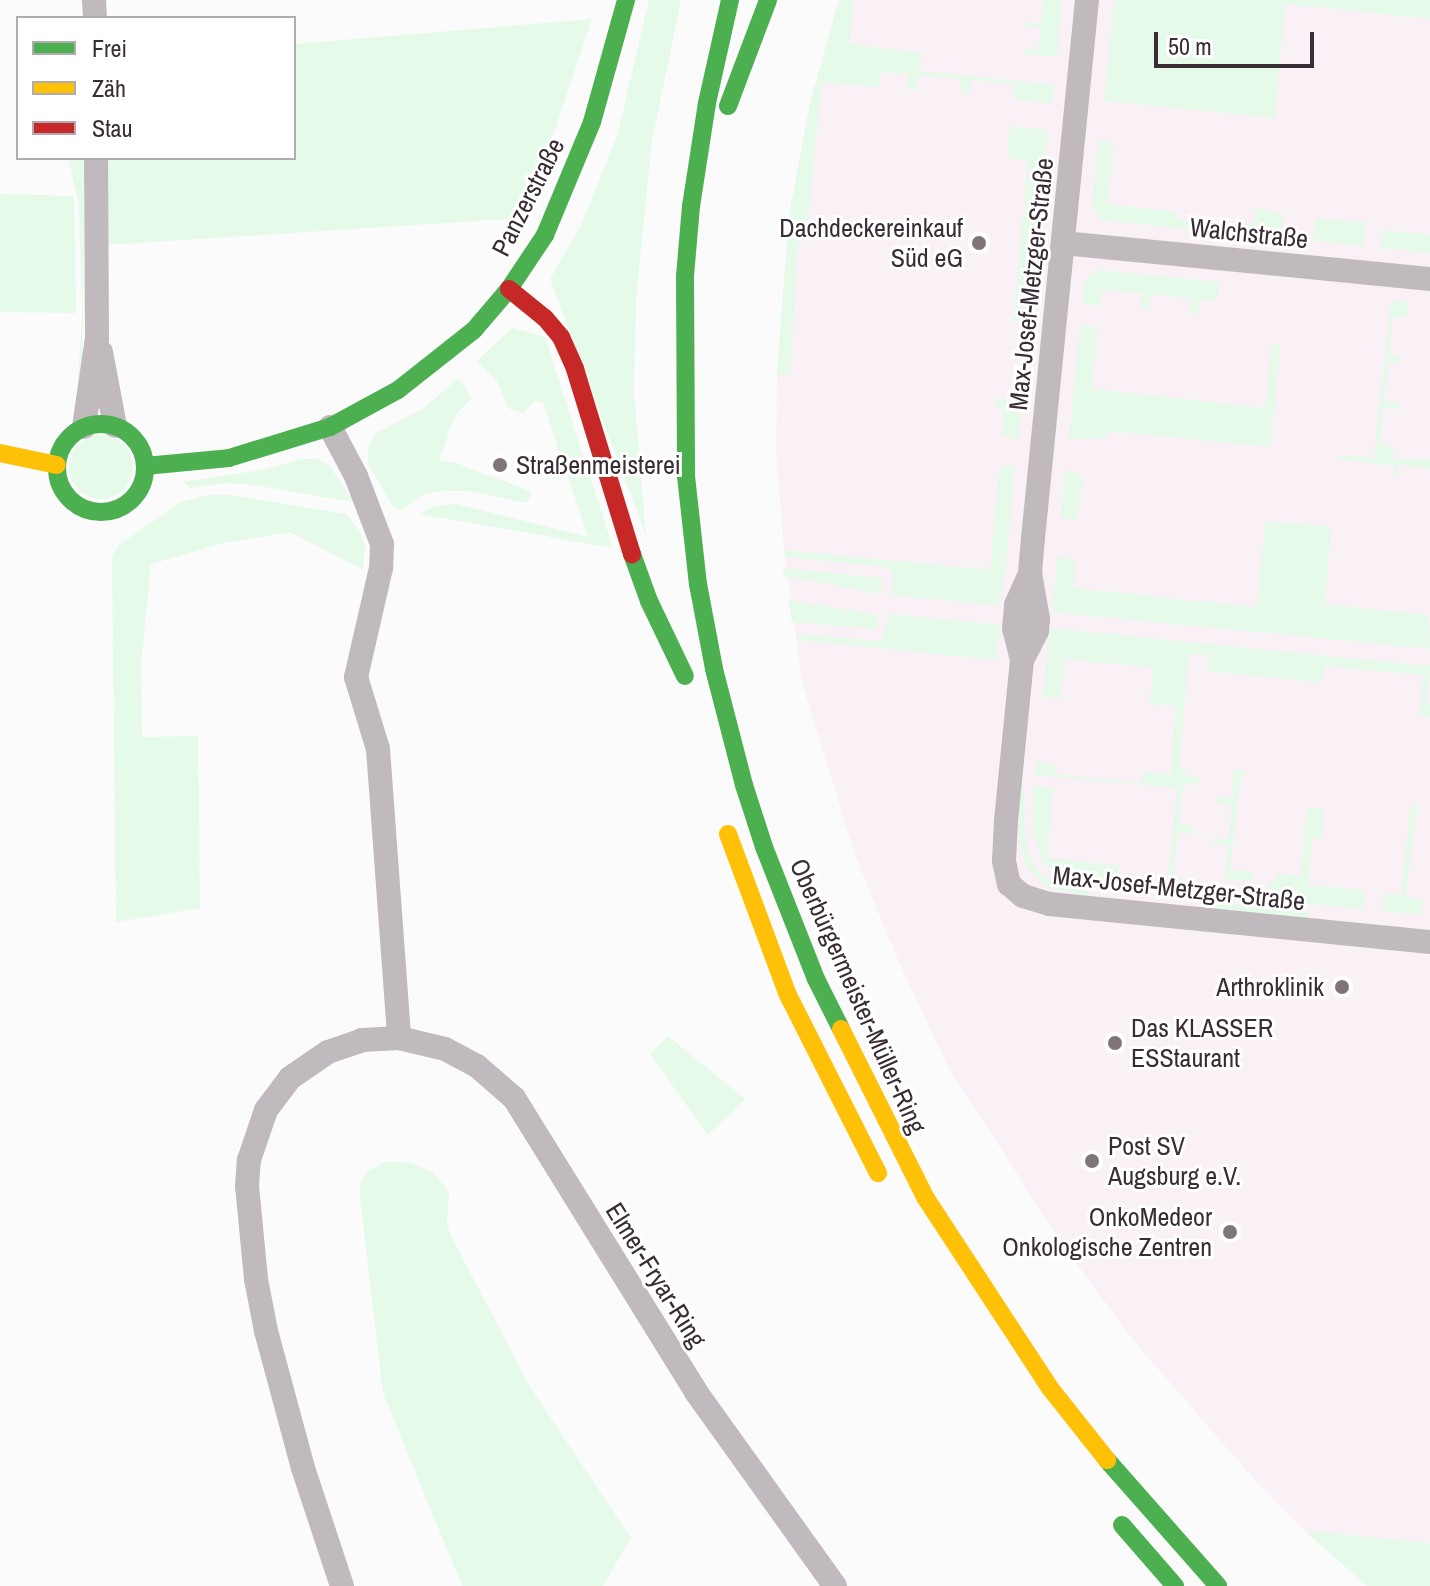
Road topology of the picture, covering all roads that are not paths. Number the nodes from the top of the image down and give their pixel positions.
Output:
1 (626, 0) edge
2 (730, 0) edge
3 (768, 0) edge
4 (1087, 0) edge
5 (96, 160) edge
6 (691, 206) junction
7 (1063, 243) junction
8 (1430, 279) edge
9 (509, 289) junction
10 (97, 338) junction
11 (115, 426) junction
12 (84, 427) junction
13 (330, 427) junction
14 (0, 453) edge
15 (57, 465) junction
16 (145, 466) junction
17 (672, 608) dead end
18 (723, 819) dead end
19 (1430, 942) edge
20 (399, 1038) junction
21 (887, 1187) dead end
22 (1105, 1505) dead end
23 (342, 1586) edge
24 (835, 1586) edge
25 (1175, 1586) edge
26 (1218, 1586) edge

1 - 9 main road, Panzerstraße
2 - 6 main road, Oberbürgermeister-Müller-Ring
3 - 6 main road
4 - 7 street, Max-Josef-Metzger-Straße
5 - 10 street
6 - 26 main road, Oberbürgermeister-Müller-Ring
7 - 8 street, Walchstraße
7 - 19 street, Max-Josef-Metzger-Straße
9 - 13 main road, Panzerstraße
9 - 17 main road
10 - 11 street
10 - 12 street
11 - 12 main road
11 - 16 main road
12 - 15 main road
13 - 16 main road, Panzerstraße
13 - 20 street
14 - 15 main road
15 - 16 main road
18 - 21 main road
20 - 23 street, Elmer-Fryar-Ring
20 - 24 street, Elmer-Fryar-Ring
22 - 25 main road

